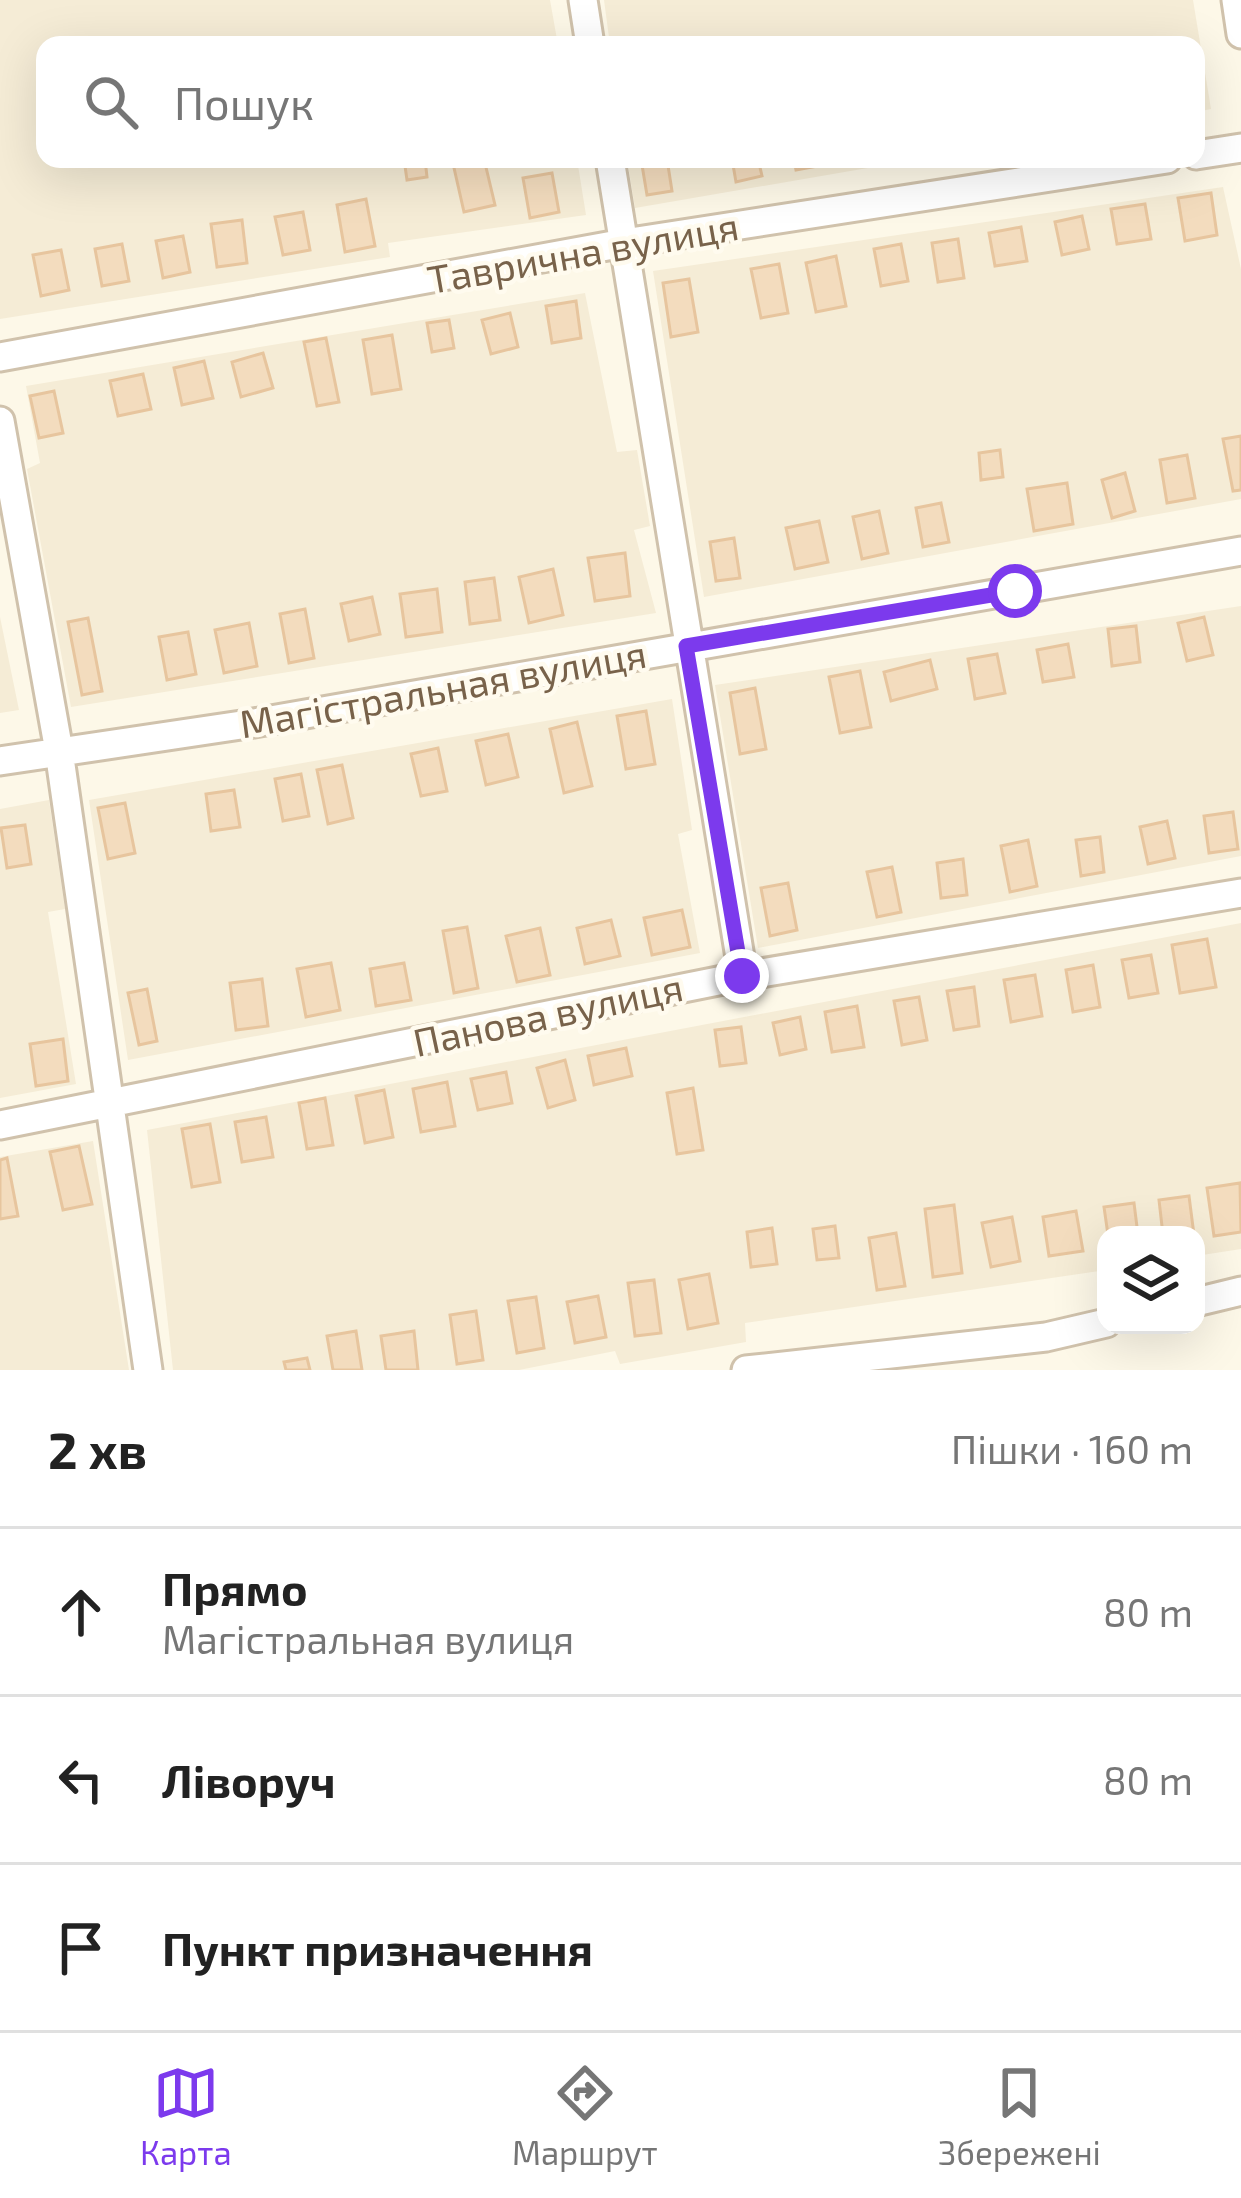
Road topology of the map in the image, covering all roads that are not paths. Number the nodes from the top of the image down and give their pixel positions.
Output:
1 (583, 0) edge
2 (1236, 0) edge
3 (1241, 34) edge
4 (589, 36) edge
5 (1241, 148) edge
6 (1205, 153) edge
7 (612, 168) edge
8 (1109, 168) edge
9 (624, 243) junction
10 (0, 357) edge
11 (0, 421) edge
12 (1, 432) edge
13 (1241, 551) edge
14 (686, 646) junction
15 (59, 751) junction
16 (0, 761) edge
17 (1241, 893) edge
18 (742, 976) junction
19 (113, 1104) junction
20 (0, 1125) edge
21 (1241, 1291) edge
22 (1205, 1300) edge
23 (1097, 1325) edge
24 (148, 1370) edge
25 (746, 1370) edge

1 - 4 street
2 - 3 street
5 - 6 street
7 - 9 street
8 - 9 street, Таврична вулиця
9 - 10 street, Таврична вулиця
9 - 14 street
11 - 12 street
12 - 15 street
13 - 14 street, Магістральная вулиця
14 - 15 street, Магістральная вулиця
14 - 18 street
15 - 16 street, Магістральная вулиця
15 - 19 street
17 - 18 street, Панова вулиця
18 - 19 street, Панова вулиця
19 - 20 street, Панова вулиця
19 - 24 street
21 - 22 street
23 - 25 street

